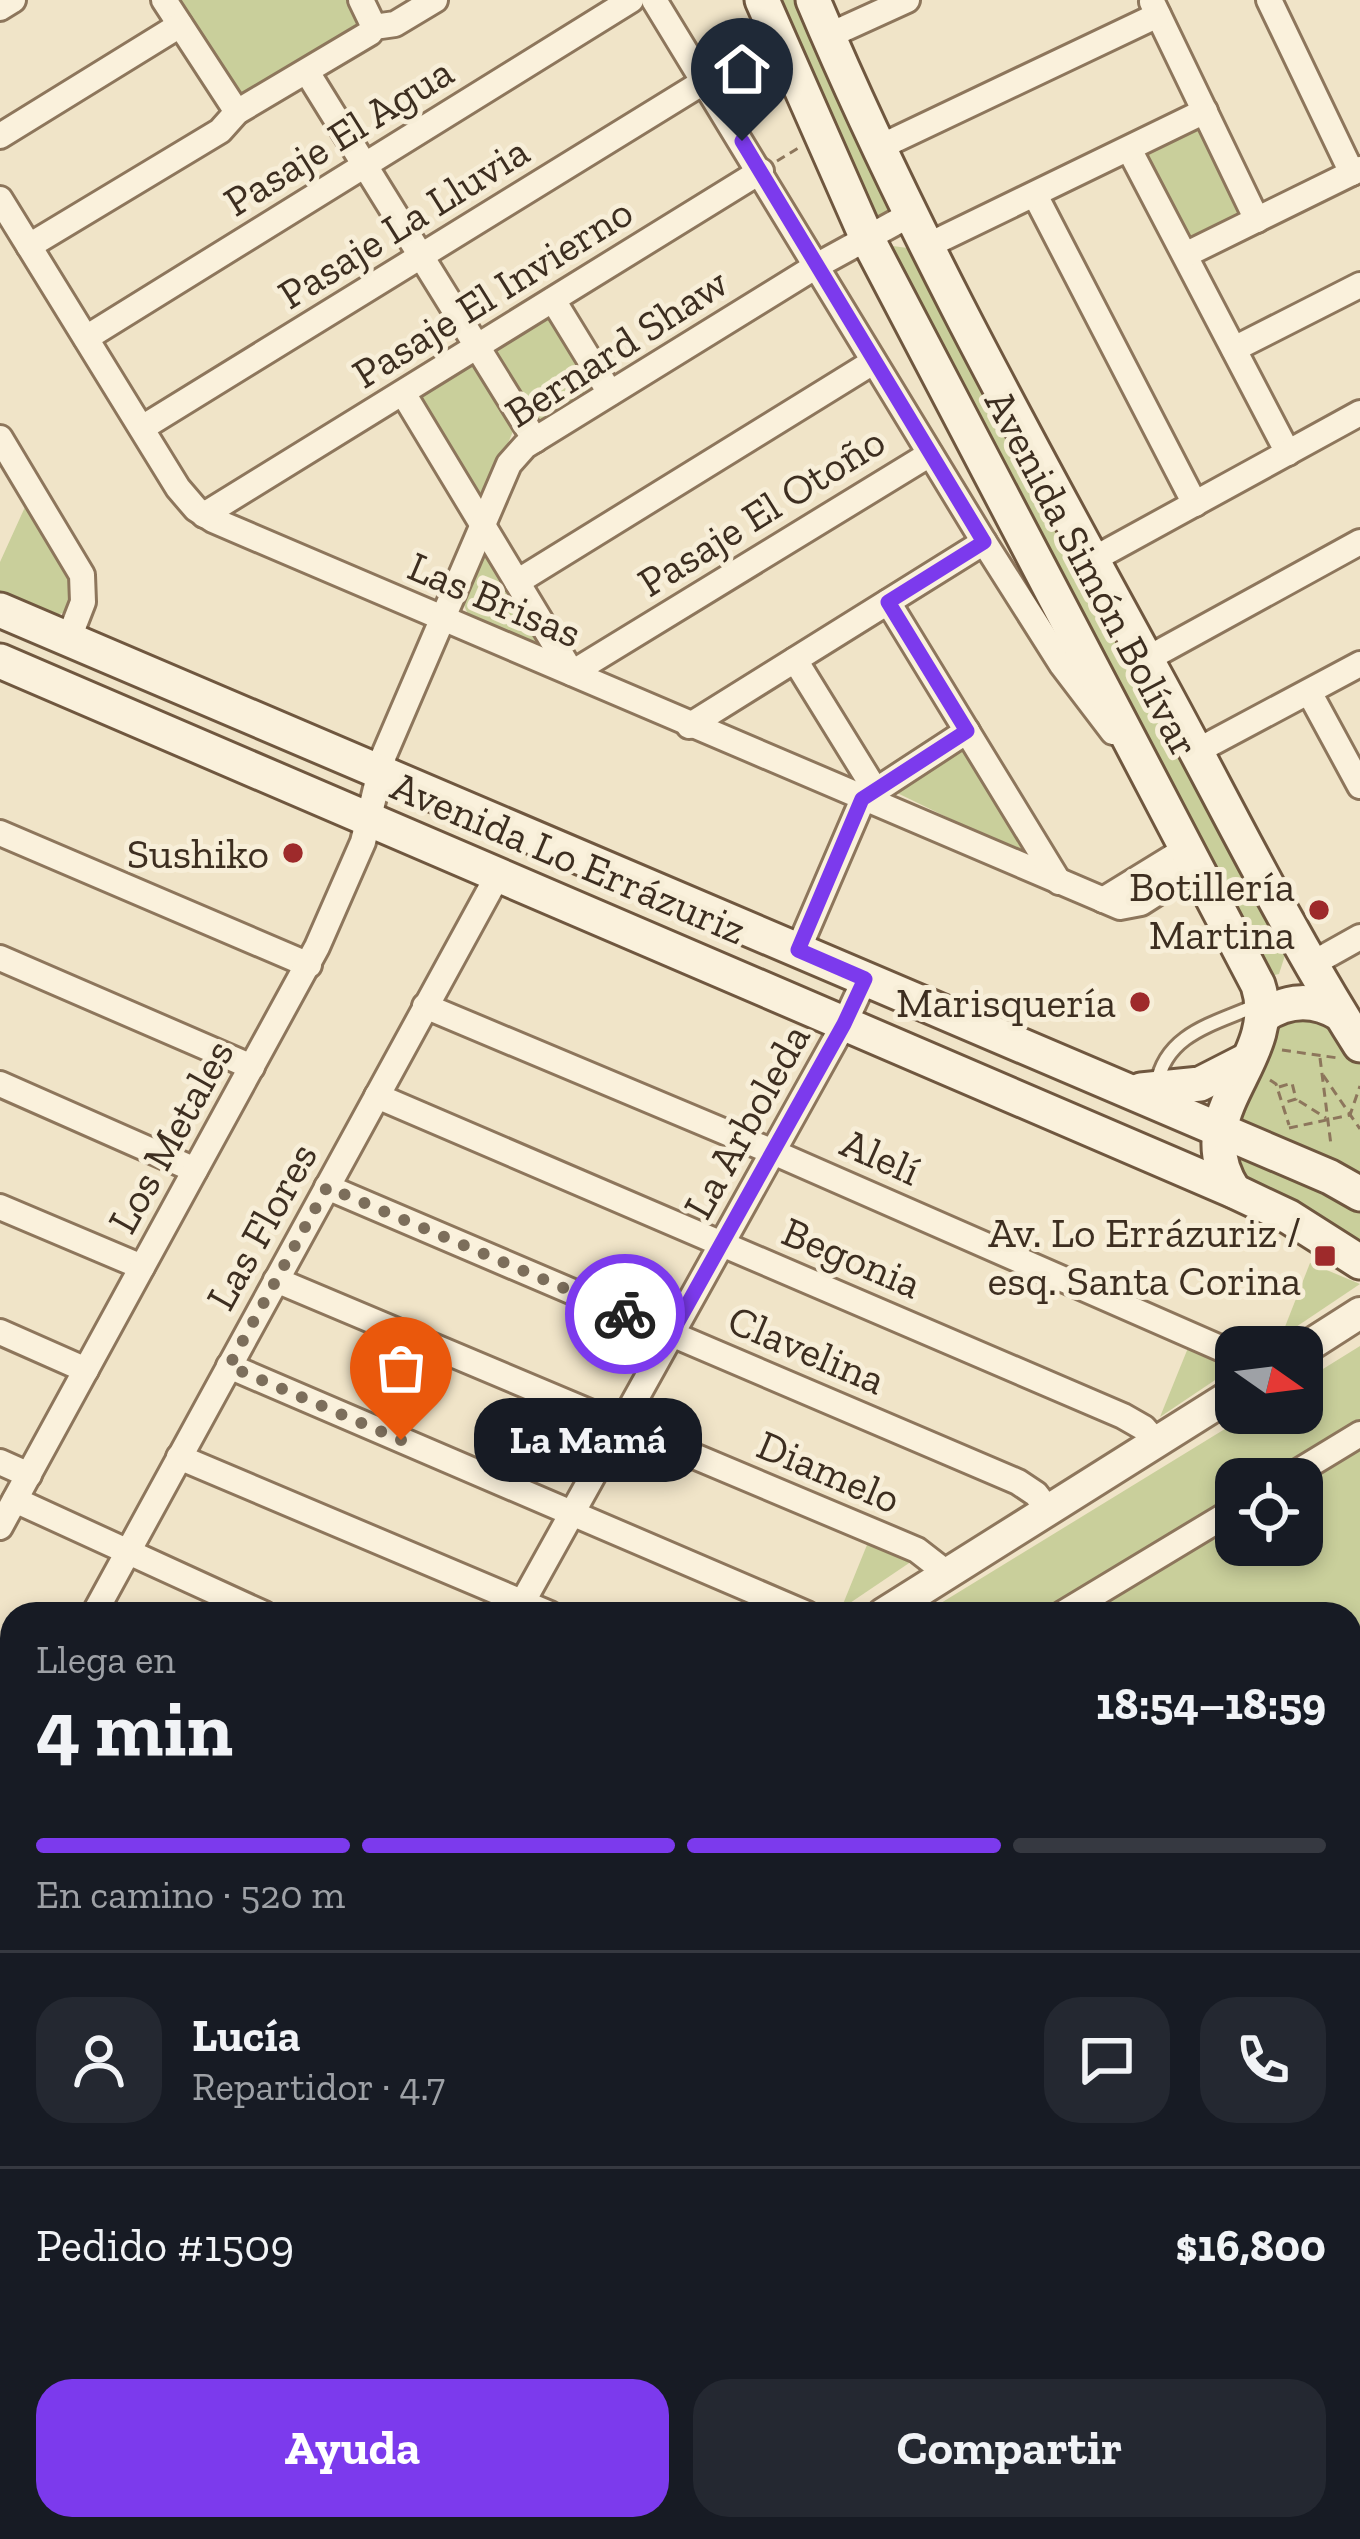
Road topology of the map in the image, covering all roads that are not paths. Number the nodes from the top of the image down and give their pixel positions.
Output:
1 (14, 0) edge
2 (164, 0) edge
3 (361, 0) edge
4 (435, 0) edge
5 (631, 0) edge
6 (654, 0) edge
7 (762, 0) edge
8 (813, 0) edge
9 (907, 0) edge
10 (1269, 0) edge
11 (1154, 7) edge
12 (0, 8) edge
13 (180, 25) junction
14 (374, 27) junction
15 (828, 36) junction
16 (307, 72) junction
17 (705, 81) junction
18 (237, 112) junction
19 (1205, 112) junction
20 (0, 136) edge
21 (880, 147) junction
22 (1129, 148) junction
23 (365, 165) junction
24 (760, 171) junction
25 (1356, 171) edge
26 (1034, 195) junction
27 (0, 199) edge
28 (913, 213) junction
29 (1258, 220) junction
30 (866, 236) junction
31 (928, 245) junction
32 (29, 246) junction
33 (1185, 255) junction
34 (421, 256) junction
35 (818, 265) junction
36 (1360, 285) edge
37 (553, 300) junction
38 (86, 338) junction
39 (477, 347) junction
40 (1234, 349) junction
41 (873, 362) junction
42 (403, 393) junction
43 (610, 393) junction
44 (1358, 419) edge
45 (142, 428) junction
46 (0, 438) edge
47 (535, 440) junction
48 (1288, 453) junction
49 (930, 454) junction
50 (1196, 504) junction
51 (204, 515) junction
52 (482, 524) junction
53 (984, 542) junction
54 (1360, 542) edge
55 (1092, 560) junction
56 (517, 582) junction
57 (888, 602) junction
58 (0, 610) edge
59 (442, 619) junction
60 (69, 638) junction
61 (1147, 659) junction
62 (795, 660) junction
63 (0, 661) edge
64 (1360, 664) edge
65 (572, 673) junction
66 (1309, 692) junction
67 (689, 726) junction
68 (967, 731) junction
69 (1197, 752) junction
70 (1140, 760) junction
71 (380, 771) junction
72 (1360, 786) edge
73 (868, 794) junction
74 (369, 820) junction
75 (0, 833) edge
76 (1191, 858) junction
77 (498, 875) junction
78 (1059, 882) junction
79 (1360, 937) edge
80 (798, 950) junction
81 (1304, 954) junction
82 (0, 958) edge
83 (308, 965) junction
84 (865, 979) junction
85 (425, 1006) junction
86 (1340, 1014) junction
87 (844, 1024) junction
88 (1259, 1030) junction
89 (1356, 1051) edge
90 (252, 1067) junction
91 (0, 1084) edge
92 (1143, 1090) junction
93 (377, 1096) junction
94 (1219, 1127) junction
95 (773, 1152) junction
96 (195, 1170) junction
97 (327, 1187) junction
98 (1234, 1191) junction
99 (1360, 1194) edge
100 (0, 1207) edge
101 (722, 1244) junction
102 (1360, 1262) edge
103 (142, 1268) junction
104 (276, 1280) junction
105 (1360, 1313) edge
106 (0, 1333) edge
107 (671, 1334) junction
108 (1323, 1337) edge
109 (1215, 1346) edge
110 (229, 1366) junction
111 (86, 1370) junction
112 (1215, 1406) edge
113 (622, 1426) junction
114 (1360, 1435) edge
115 (1157, 1443) junction
116 (179, 1457) junction
117 (1321, 1458) edge
118 (0, 1462) edge
119 (28, 1474) junction
120 (15, 1500) junction
121 (1049, 1511) junction
122 (573, 1514) junction
123 (1215, 1522) edge
124 (0, 1527) edge
125 (127, 1555) junction
126 (948, 1574) junction
127 (101, 1602) edge
128 (236, 1602) edge
129 (505, 1602) edge
130 (522, 1602) edge
131 (779, 1602) edge
132 (902, 1602) edge
133 (1082, 1602) edge

1 - 12 street
2 - 13 street
3 - 14 street
4 - 14 street
5 - 23 street, Pasaje El Agua
6 - 17 street
7 - 30 main road, Avenida Simón Bolívar
8 - 15 main road, Avenida Simón Bolívar
9 - 15 street
10 - 25 street
11 - 19 street
11 - 21 street
13 - 18 street
13 - 20 street
14 - 16 street
15 - 21 main road, Avenida Simón Bolívar
16 - 18 street
16 - 23 street
17 - 24 street
17 - 34 street, Pasaje La Lluvia
18 - 32 street
19 - 22 street
19 - 29 street
21 - 28 main road, Avenida Simón Bolívar
22 - 26 street
22 - 33 street
23 - 34 street
23 - 38 street, Pasaje El Agua
24 - 35 street
24 - 37 street, Pasaje El Invierno
25 - 29 street
26 - 31 street
26 - 50 street
27 - 32 street, Las Brisas
28 - 30 street, Bernard Shaw
28 - 31 main road, Avenida Simón Bolívar
29 - 33 street
30 - 35 street, Bernard Shaw
30 - 70 main road, Avenida Simón Bolívar
31 - 55 main road, Avenida Simón Bolívar
32 - 38 street, Las Brisas
33 - 40 street
34 - 39 street
34 - 45 street, Pasaje La Lluvia
35 - 41 street
35 - 43 street, Bernard Shaw
36 - 40 street
37 - 39 street, Pasaje El Invierno
37 - 43 street
38 - 45 street, Las Brisas
39 - 42 street, Pasaje El Invierno
39 - 47 street
40 - 48 street
41 - 49 street
41 - 56 street
42 - 51 street, Pasaje El Invierno
42 - 52 street
43 - 47 street, Bernard Shaw
44 - 48 street
45 - 51 street, Las Brisas
46 - 60 street
47 - 52 street, Bernard Shaw
48 - 50 street
49 - 53 street
49 - 65 street, Pasaje El Otoño
50 - 55 street
51 - 59 street, Las Brisas
52 - 56 street
52 - 59 street, Bernard Shaw
53 - 57 street
53 - 70 street
54 - 61 street
55 - 61 main road, Avenida Simón Bolívar
56 - 65 street
57 - 62 street
57 - 68 street
58 - 60 main road, Avenida Lo Errázuriz
59 - 65 street, Las Brisas
59 - 71 street, Bernard Shaw
60 - 71 main road, Avenida Lo Errázuriz
61 - 69 main road, Avenida Simón Bolívar
62 - 67 street
62 - 73 street
63 - 74 main road, Avenida Lo Errázuriz
64 - 66 street
65 - 67 street, Las Brisas
66 - 69 street
66 - 72 street
67 - 73 street, Las Brisas
68 - 73 street
68 - 78 street
69 - 81 main road, Avenida Simón Bolívar
70 - 76 main road, Avenida Simón Bolívar
71 - 74 street, Los Metales
71 - 80 main road, Avenida Lo Errázuriz
73 - 78 street, Las Brisas
73 - 80 street
74 - 77 main road, Avenida Lo Errázuriz
74 - 83 street, Los Metales
75 - 83 street
76 - 78 street, Las Brisas
76 - 88 main road, Avenida Simón Bolívar
77 - 85 street, Las Flores
77 - 87 main road, Avenida Lo Errázuriz
79 - 81 street
80 - 84 main road, Avenida Lo Errázuriz
81 - 86 main road, Avenida Simón Bolívar
81 - 88 main road
82 - 90 street
83 - 90 street, Los Metales
84 - 87 street, La Arboleda
84 - 92 main road, Avenida Lo Errázuriz
85 - 93 street, Las Flores
85 - 95 street, Alelí
86 - 88 main road
86 - 89 main road, Avenida Simón Bolívar
87 - 95 street, La Arboleda
87 - 98 main road, Avenida Lo Errázuriz
88 - 92 main road
88 - 92 lane
88 - 94 main road
90 - 96 street, Los Metales
91 - 96 street
92 - 94 main road, Avenida Lo Errázuriz
93 - 97 street, Las Flores
93 - 101 street, Begonia
94 - 98 main road
94 - 99 main road, Avenida Lo Errázuriz
95 - 101 street, La Arboleda
95 - 109 street, Alelí
96 - 103 street, Los Metales
97 - 104 street, Las Flores
97 - 107 street, Clavelina
98 - 102 main road, Avenida Lo Errázuriz
100 - 103 street
101 - 107 street, La Arboleda
101 - 115 street, Begonia
103 - 111 street, Los Metales
104 - 110 street, Las Flores
104 - 113 street, Diamelo
105 - 108 street
106 - 111 street
107 - 113 street, La Arboleda
107 - 121 street, Clavelina
110 - 116 street, Las Flores
110 - 122 street
111 - 119 street, Los Metales
112 - 115 street
113 - 122 street, La Arboleda
113 - 126 street, Diamelo
114 - 117 street
115 - 121 street
116 - 125 street, Las Flores
116 - 129 street
118 - 119 street
119 - 120 street, Los Metales
120 - 124 street, Los Metales
120 - 125 street
121 - 126 street
122 - 130 street, La Arboleda
122 - 131 street
123 - 133 street
125 - 127 street, Las Flores
125 - 128 street
126 - 132 street

